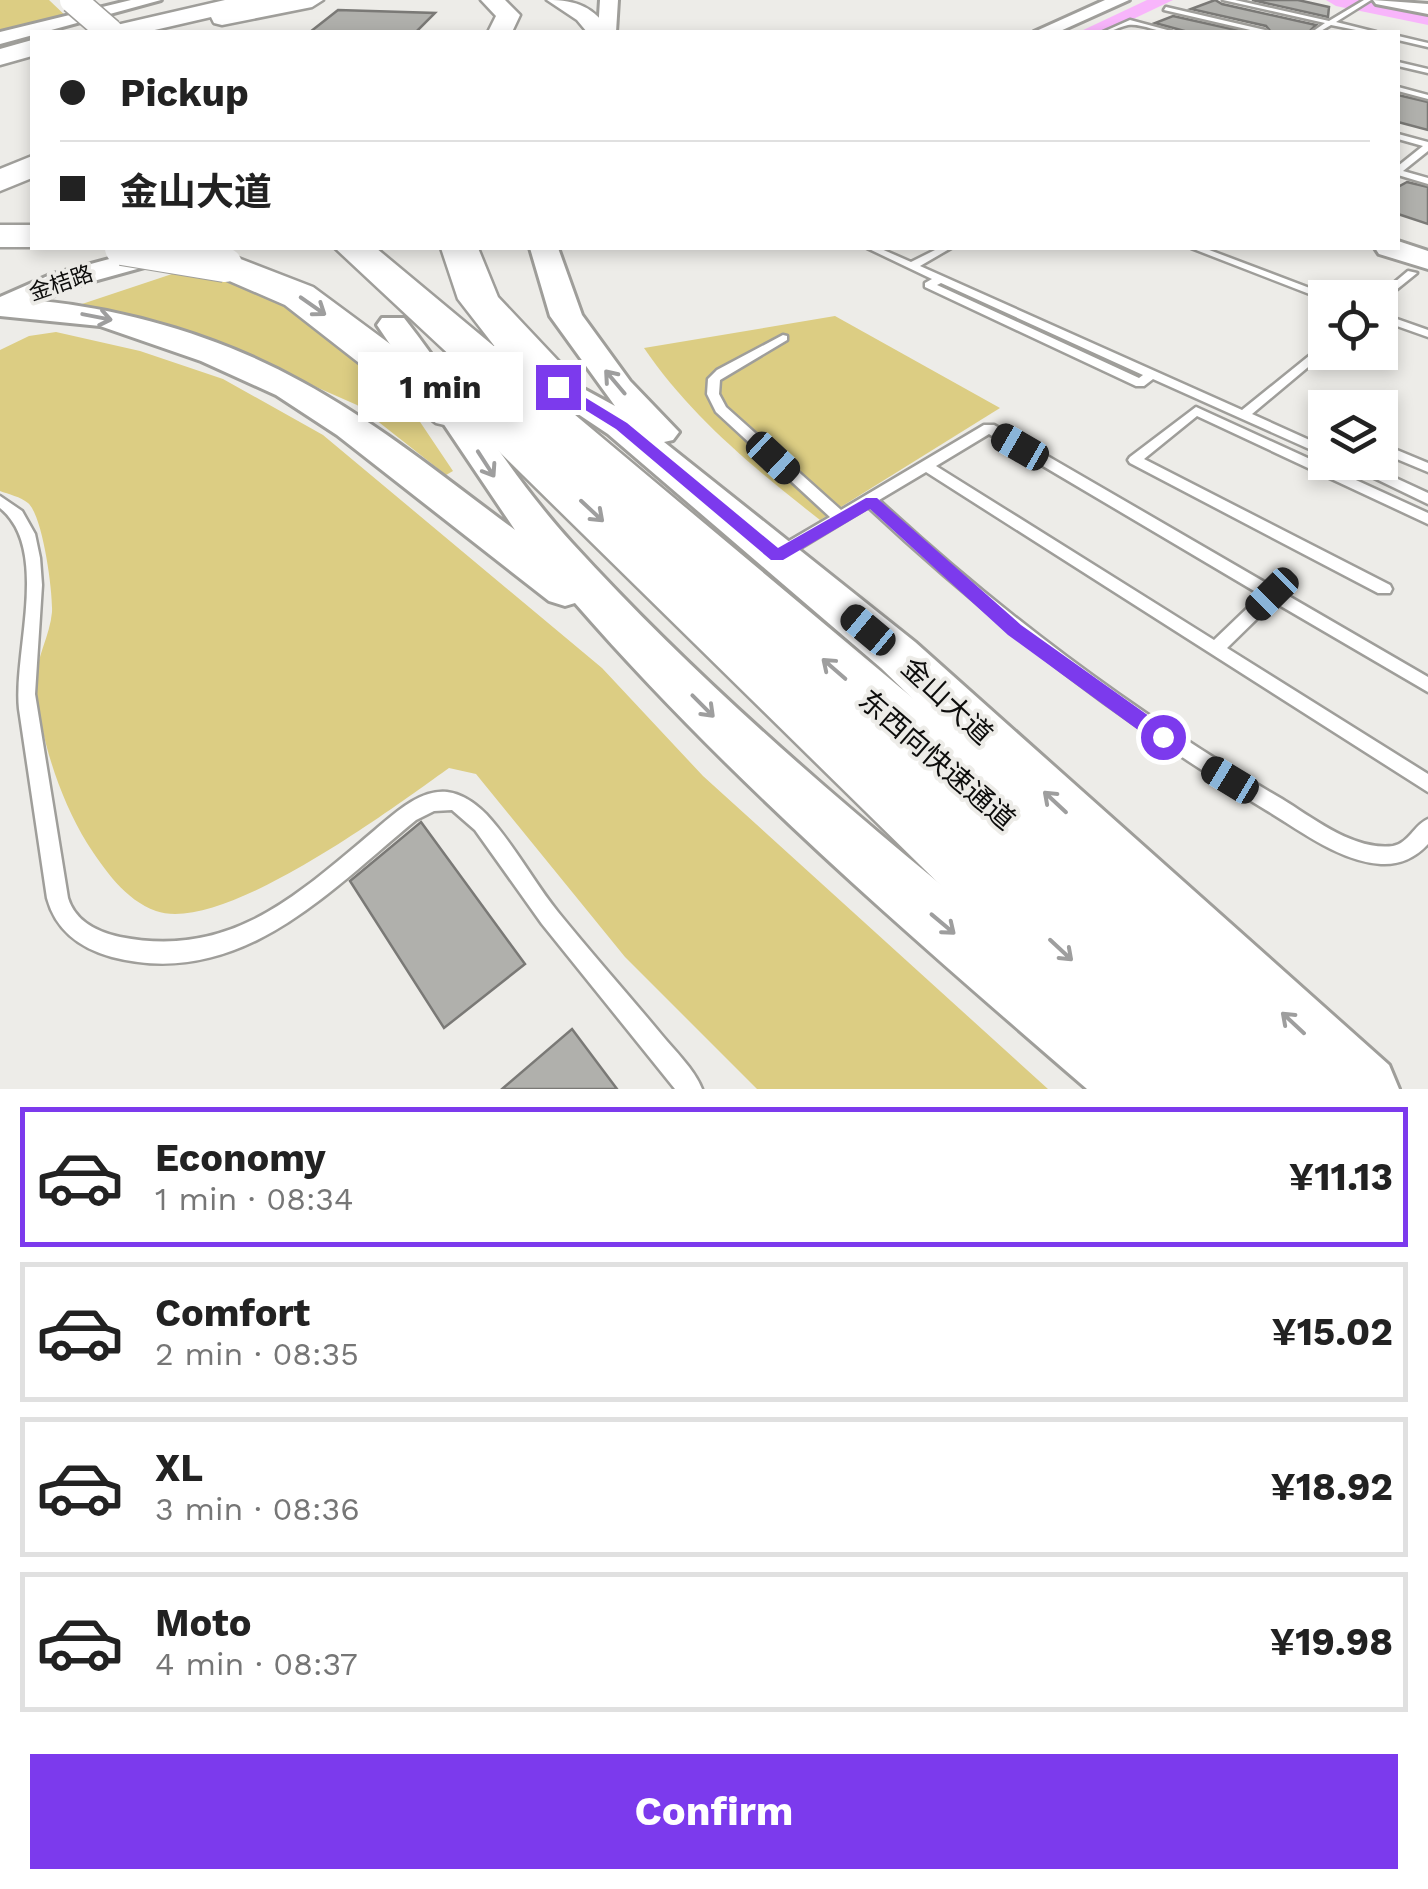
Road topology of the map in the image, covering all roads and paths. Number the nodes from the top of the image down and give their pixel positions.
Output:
1 (46, 0) edge
2 (73, 0) edge
3 (155, 0) edge
4 (177, 0) edge
5 (254, 0) edge
6 (294, 0) edge
7 (312, 0) edge
8 (609, 0) edge
9 (1120, 0) edge
10 (1226, 0) edge
11 (1382, 0) edge
12 (1366, 1) edge
13 (551, 5) edge
14 (1166, 9) dead end
15 (1428, 9) edge
16 (222, 18) junction
17 (1331, 23) junction
18 (115, 24) edge
19 (66, 30) edge
20 (80, 30) edge
21 (88, 30) edge
22 (171, 30) edge
23 (601, 30) edge
24 (603, 30) edge
25 (1048, 30) edge
26 (1111, 30) edge
27 (1161, 30) edge
28 (1256, 30) edge
29 (1319, 30) edge
30 (1364, 30) edge
31 (30, 34) edge
32 (0, 38) edge
33 (1400, 38) edge
34 (1428, 45) edge
35 (30, 51) edge
36 (0, 59) edge
37 (30, 64) edge
38 (1400, 64) edge
39 (1428, 71) edge
40 (0, 72) edge
41 (1400, 90) edge
42 (1428, 97) edge
43 (1400, 137) edge
44 (1428, 146) edge
45 (30, 167) edge
46 (1400, 169) edge
47 (1400, 172) edge
48 (0, 180) edge
49 (1428, 181) edge
50 (0, 236) edge
51 (30, 236) edge
52 (0, 246) edge
53 (30, 246) edge
54 (132, 250) edge
55 (136, 250) edge
56 (174, 250) edge
57 (335, 250) edge
58 (461, 250) edge
59 (545, 250) edge
60 (876, 250) edge
61 (942, 250) edge
62 (1201, 250) edge
63 (1392, 250) edge
64 (911, 266) junction
65 (1420, 266) edge
66 (1398, 285) edge
67 (1308, 289) edge
68 (0, 304) edge
69 (411, 318) junction
70 (1398, 323) edge
71 (1428, 334) edge
72 (783, 338) dead end
73 (1308, 361) edge
74 (579, 398) junction
75 (453, 414) junction
76 (1244, 416) junction
77 (1308, 444) edge
78 (1398, 455) edge
79 (928, 467) junction
80 (1428, 468) edge
81 (1387, 480) edge
82 (1428, 499) edge
83 (0, 501) edge
84 (872, 502) junction
85 (840, 518) junction
86 (1428, 519) edge
87 (777, 556) junction
88 (1384, 589) dead end
89 (1272, 594) junction
90 (1216, 650) junction
91 (655, 658) junction
92 (1428, 686) edge
93 (885, 748) junction
94 (1428, 784) edge
95 (1428, 828) edge
96 (690, 1089) edge
97 (1140, 1089) edge
98 (1210, 1089) edge
99 (1312, 1089) edge
100 (1365, 1089) edge

1 - 20 highway
2 - 18 highway, bridge
3 - 18 highway
4 - 21 highway
5 - 18 highway
6 - 16 highway
7 - 16 highway
8 - 24 main road
9 - 25 main road
10 - 17 lane
11 - 15 main road
12 - 17 lane
13 - 23 highway
14 - 28 lane
16 - 22 highway
17 - 29 lane
17 - 30 lane
18 - 19 main road
26 - 27 lane
31 - 32 main road
33 - 34 lane
35 - 36 highway
37 - 40 highway
38 - 39 lane
41 - 42 lane
43 - 44 lane
44 - 46 lane
45 - 48 highway
47 - 49 lane
50 - 51 highway
52 - 53 highway
54 -> 75 highway, bridge
55 - 68 main road
56 - 68 main road, 金桔路
57 - 69 highway, 金山大道
58 - 74 highway
87 -> 59 main road
60 - 64 lane
61 - 64 lane
62 - 67 lane
63 - 65 main road
64 - 76 lane
65 - 66 lane
68 -> 91 main road
69 - 74 main road, 金山大道
69 - 75 main road, 金山大道
69 - 93 highway, 东西向快速通道
70 - 71 lane
72 - 85 lane
73 - 76 lane
74 - 87 main road, 金山大道
75 -> 91 main road, 金山大道
76 - 77 lane
78 - 80 lane
79 - 84 lane
79 - 89 lane
79 - 90 lane
81 - 82 lane
83 - 96 lane
84 - 85 lane
84 - 95 lane
85 - 87 lane
86 - 88 lane
100 -> 87 main road, 金山大道
89 - 90 lane
89 - 92 lane
90 - 94 lane
91 -> 97 main road, 金山大道
93 -> 98 highway, 东西向快速通道
93 - 99 highway, 东西向快速通道

